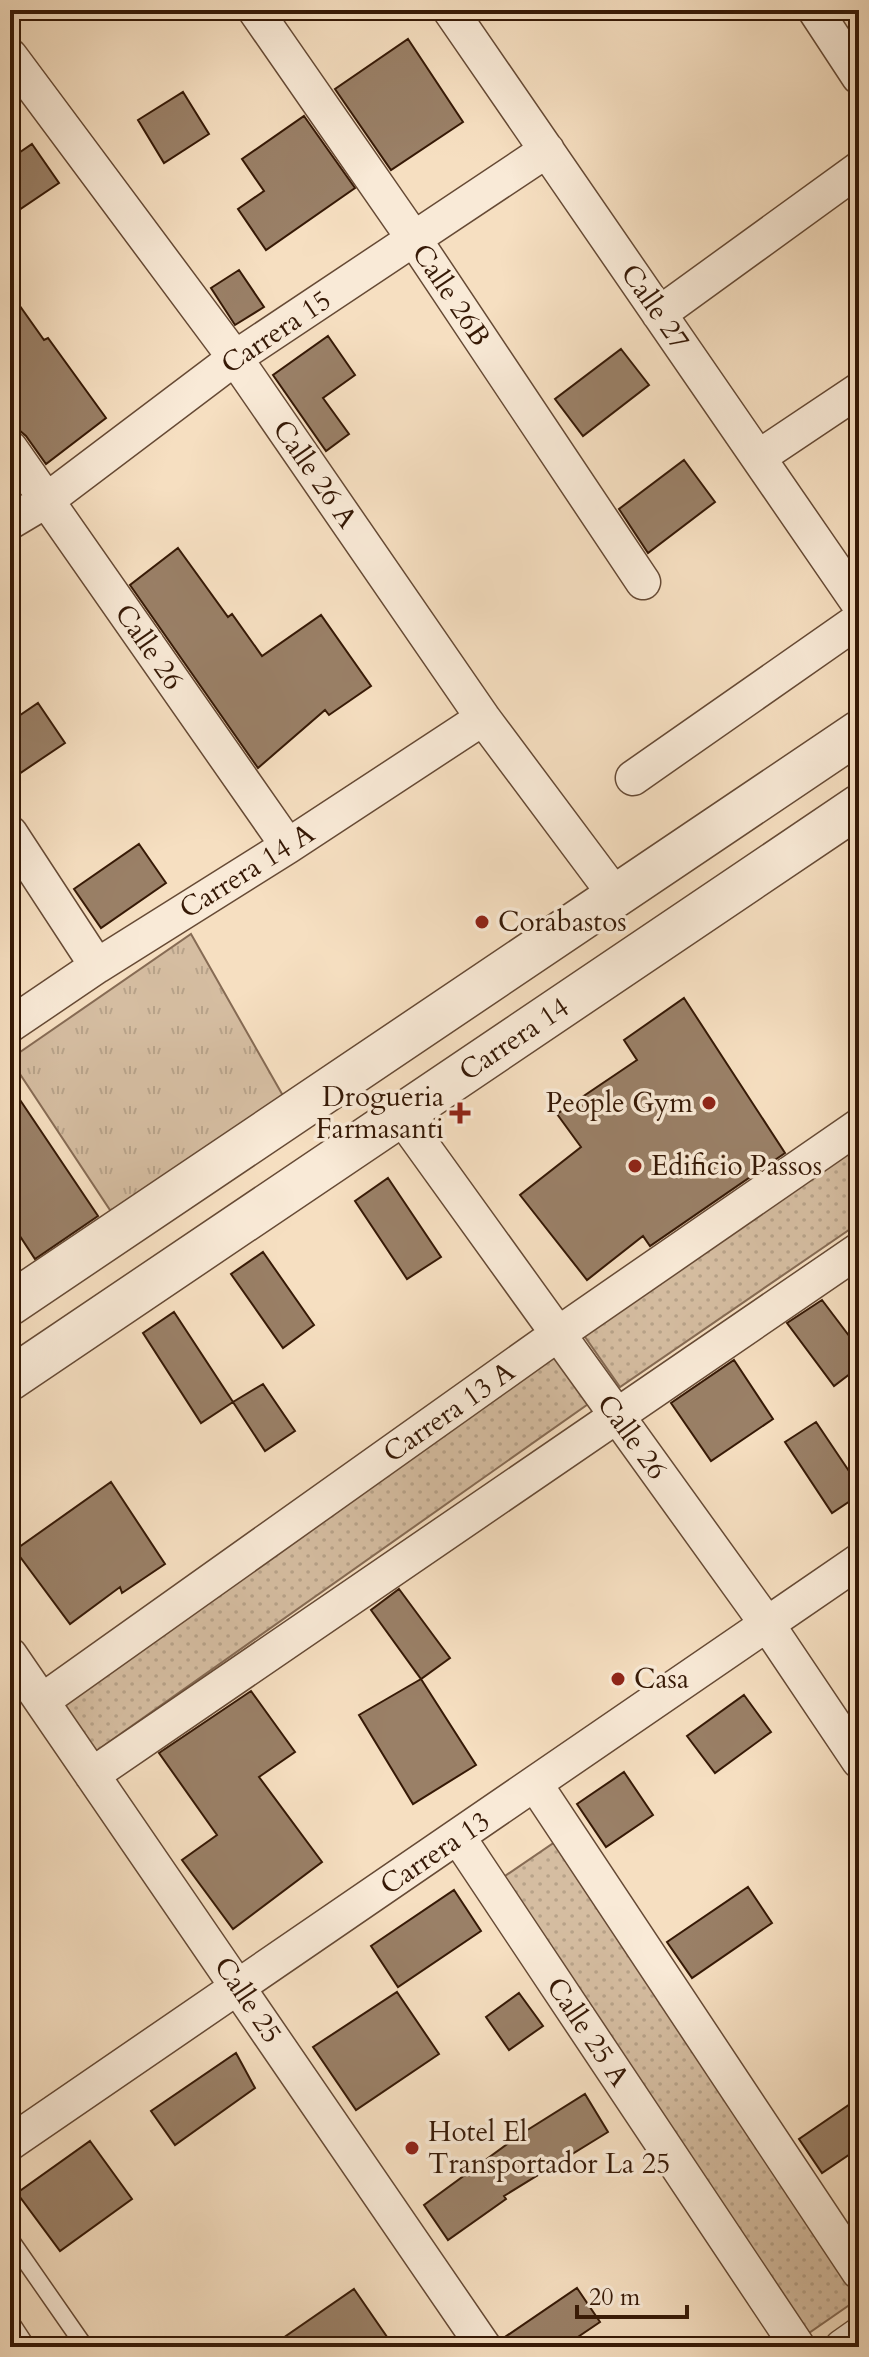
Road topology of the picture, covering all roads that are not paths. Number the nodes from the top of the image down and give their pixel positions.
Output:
1 (255, 10) edge
2 (450, 10) edge
3 (815, 10) edge
4 (10, 56) edge
5 (859, 77) edge
6 (547, 150) junction
7 (859, 169) edge
8 (414, 239) junction
9 (659, 314) junction
10 (235, 358) junction
11 (859, 390) edge
12 (10, 448) edge
13 (759, 457) junction
14 (47, 500) junction
15 (10, 522) edge
16 (643, 582) dead end
17 (859, 604) edge
18 (859, 620) edge
19 (483, 718) junction
20 (859, 732) edge
21 (633, 778) dead end
22 (859, 806) edge
23 (10, 833) edge
24 (288, 846) junction
25 (616, 896) junction
26 (97, 966) junction
27 (10, 1025) edge
28 (401, 1116) junction
29 (859, 1126) edge
30 (859, 1250) edge
31 (10, 1304) edge
32 (558, 1334) junction
33 (10, 1379) edge
34 (616, 1415) junction
35 (859, 1561) edge
36 (767, 1624) junction
37 (10, 1655) edge
38 (42, 1701) junction
39 (859, 1761) edge
40 (92, 1775) junction
41 (535, 1784) junction
42 (458, 1837) junction
43 (239, 1987) junction
44 (10, 2143) edge
45 (10, 2239) edge
46 (859, 2272) edge
47 (10, 2321) edge
48 (859, 2335) edge
49 (27, 2347) edge
50 (85, 2347) edge
51 (484, 2347) edge
52 (798, 2347) edge
53 (842, 2347) edge

1 - 8 street, Calle 26B
2 - 6 street, Calle 27
3 - 5 street
4 - 10 street, Calle 26 A
6 - 8 street, Carrera 15
6 - 9 street, Calle 27
7 - 9 street
8 - 10 street, Carrera 15
8 - 16 street, Calle 26B
9 - 13 street, Calle 27
10 - 14 street, Carrera 15
10 - 19 street, Calle 26 A
11 - 13 street
12 - 14 street, Calle 26
13 - 17 street, Calle 27
14 - 15 street, Carrera 15
14 - 24 street, Calle 26
18 - 21 street
19 - 24 street, Carrera 14 A
19 - 25 street, Calle 26 A
20 - 25 street
22 - 28 street, Carrera 14
23 - 26 street
24 - 26 street, Carrera 14 A
25 - 31 street
26 - 27 street, Carrera 14 A
28 - 32 street, Calle 26
28 - 33 street, Carrera 14
29 - 32 street, Carrera 13 A
30 - 34 street
32 - 34 street, Calle 26
32 - 38 street, Carrera 13 A
34 - 36 street, Calle 26
34 - 40 street
35 - 36 street, Carrera 13
36 - 39 street, Calle 26
36 - 41 street, Carrera 13
37 - 38 street, Calle 25
38 - 40 street, Calle 25
40 - 43 street, Calle 25
41 - 42 street, Carrera 13
41 - 46 street
42 - 43 street, Carrera 13
42 - 52 street, Calle 25 A
43 - 44 street, Carrera 13
43 - 51 street, Calle 25
45 - 50 lane
47 - 49 lane
48 - 53 street

